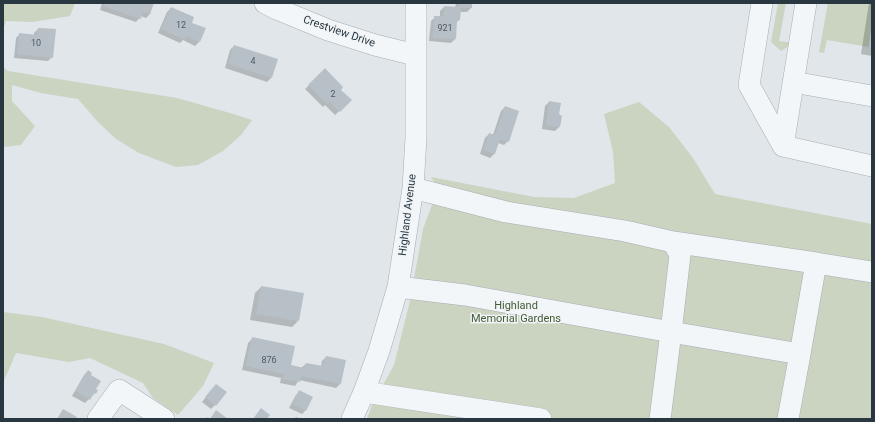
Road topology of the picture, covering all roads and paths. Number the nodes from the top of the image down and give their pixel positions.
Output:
1 (265, 3) edge
2 (416, 3) edge
3 (762, 3) edge
4 (806, 3) edge
5 (415, 55) junction
6 (793, 82) junction
7 (872, 96) edge
8 (783, 146) junction
9 (872, 166) edge
10 (412, 188) junction
11 (673, 242) junction
12 (816, 263) junction
13 (872, 272) edge
14 (398, 287) junction
15 (671, 332) junction
16 (800, 354) junction
17 (364, 392) junction
18 (98, 419) edge
19 (164, 419) edge
20 (352, 419) edge
21 (541, 419) edge
22 (660, 419) edge
23 (788, 419) edge

1 - 5 street, Crestview Drive
2 - 5 street, Highland Avenue
3 - 8 street
4 - 6 street
5 - 10 street, Highland Avenue
6 - 7 street
6 - 8 street
8 - 9 street
10 - 11 street
10 - 14 street, Highland Avenue
11 - 12 street
11 - 15 street
12 - 13 street
12 - 16 street
14 - 15 street
14 - 17 street, Highland Avenue
15 - 16 street
15 - 22 street
16 - 23 street
17 - 20 street, Highland Avenue
17 - 21 street
18 - 19 street

